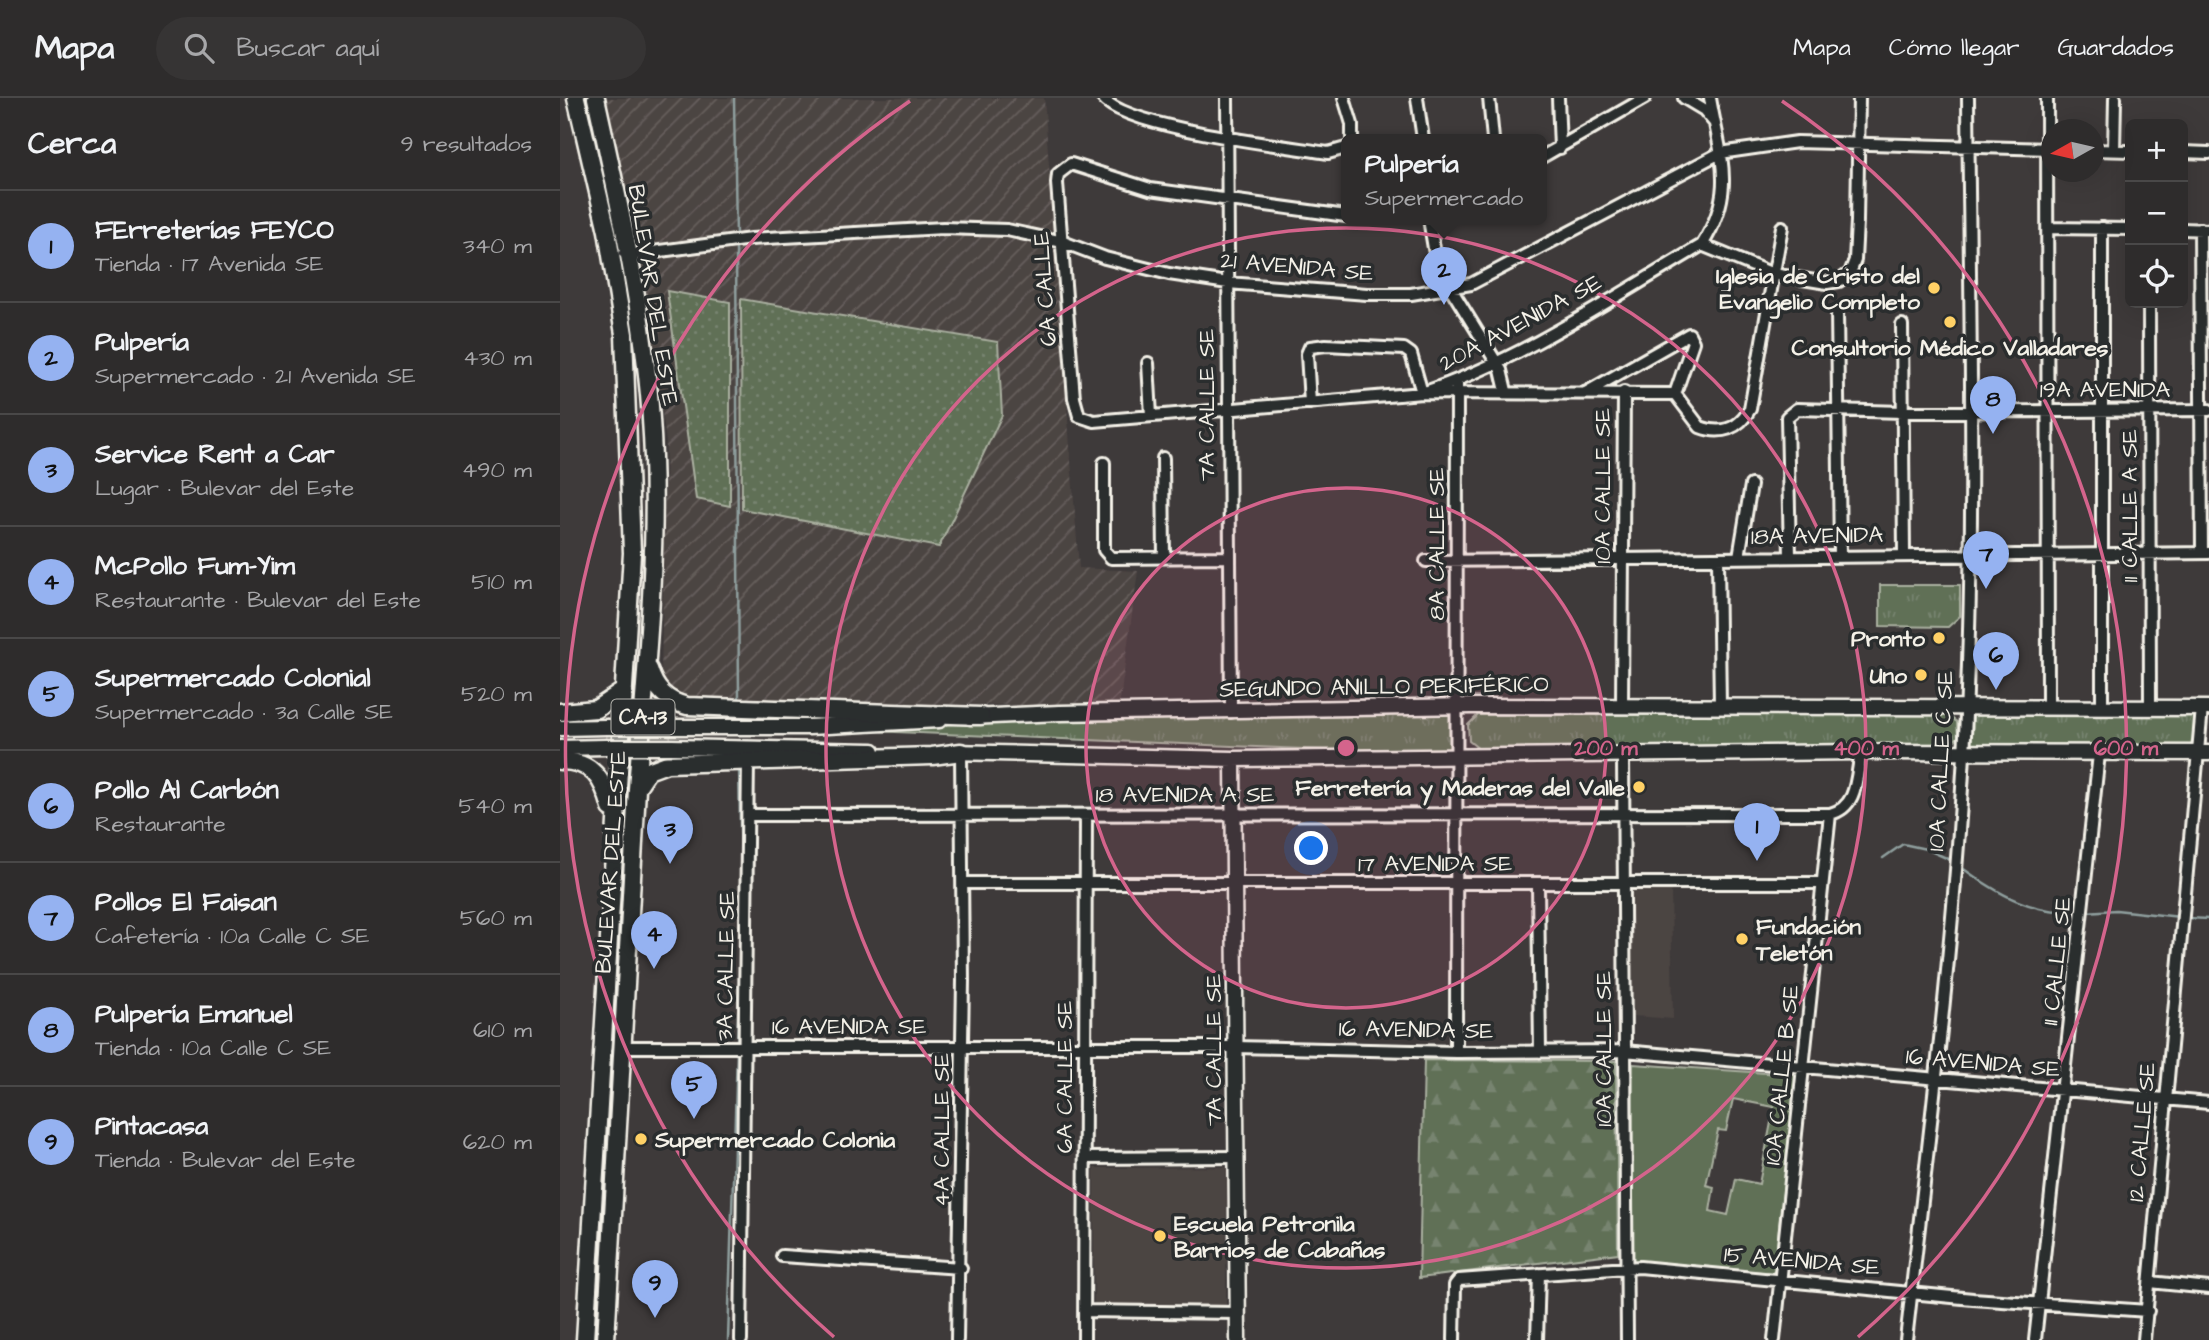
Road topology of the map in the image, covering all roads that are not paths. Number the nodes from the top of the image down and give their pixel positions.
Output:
1 (576, 98) edge
2 (1103, 98) edge
3 (1227, 98) edge
4 (1344, 98) edge
5 (1417, 98) edge
6 (1489, 98) edge
7 (1558, 98) edge
8 (1645, 98) edge
9 (1684, 98) edge
10 (1710, 98) edge
11 (1859, 98) edge
12 (1968, 98) edge
13 (2047, 98) edge
14 (2115, 98) edge
15 (599, 103) edge
16 (2048, 119) edge
17 (1714, 122) junction
18 (1352, 134) edge
19 (1422, 134) edge
20 (1493, 134) edge
21 (1227, 136) junction
22 (1857, 142) junction
23 (1968, 146) junction
24 (1560, 148) junction
25 (1341, 149) edge
26 (2041, 149) edge
27 (2104, 150) edge
28 (2114, 150) junction
29 (2125, 151) edge
30 (2188, 152) edge
31 (1720, 153) junction
32 (2209, 153) edge
33 (1547, 154) edge
34 (2049, 182) edge
35 (1226, 200) junction
36 (1341, 215) edge
37 (1430, 225) edge
38 (1782, 227) dead end
39 (2048, 228) junction
40 (2102, 228) junction
41 (2125, 229) edge
42 (2204, 230) edge
43 (607, 232) junction
44 (1063, 242) junction
45 (1702, 245) junction
46 (630, 255) junction
47 (1773, 274) junction
48 (1228, 283) junction
49 (1453, 290) junction
50 (2150, 308) edge
51 (1838, 312) dead end
52 (1902, 325) dead end
53 (1148, 363) dead end
54 (1495, 363) junction
55 (1457, 387) junction
56 (1506, 391) junction
57 (1587, 392) junction
58 (1624, 392) junction
59 (1422, 393) junction
60 (1675, 394) junction
61 (1310, 403) junction
62 (1228, 410) junction
63 (1837, 410) junction
64 (2048, 410) junction
65 (2103, 410) junction
66 (2149, 410) junction
67 (2205, 410) edge
68 (1969, 411) junction
69 (1903, 412) junction
70 (1079, 416) joint
71 (1151, 416) junction
72 (1163, 458) dead end
73 (1104, 463) dead end
74 (1751, 485) dead end
75 (2206, 553) edge
76 (1903, 554) junction
77 (2103, 554) junction
78 (2150, 554) junction
79 (1970, 555) junction
80 (1790, 556) junction
81 (1840, 556) junction
82 (2049, 556) junction
83 (1229, 557) junction
84 (1739, 557) junction
85 (1164, 558) junction
86 (1718, 559) junction
87 (1426, 561) dead end
88 (1623, 561) junction
89 (1457, 562) junction
90 (647, 660) junction
91 (623, 691) junction
92 (1622, 706) junction
93 (1720, 706) junction
94 (1966, 706) junction
95 (1456, 707) junction
96 (2048, 707) junction
97 (2102, 708) junction
98 (2206, 708) edge
99 (2150, 709) junction
100 (560, 712) edge
101 (1231, 712) junction
102 (981, 716) junction
103 (560, 728) edge
104 (560, 748) edge
105 (961, 752) junction
106 (1861, 752) junction
107 (1964, 753) junction
108 (2204, 753) edge
109 (2099, 754) junction
110 (1456, 756) junction
111 (1623, 757) junction
112 (1233, 759) junction
113 (560, 761) edge
114 (748, 761) junction
115 (637, 789) junction
116 (962, 814) junction
117 (1830, 814) junction
118 (748, 815) junction
119 (1086, 815) junction
120 (1623, 815) junction
121 (1234, 816) junction
122 (1456, 816) junction
123 (615, 822) junction
124 (962, 883) junction
125 (1822, 883) junction
126 (1086, 884) junction
127 (1234, 884) junction
128 (1456, 884) junction
129 (1624, 884) junction
130 (1538, 885) junction
131 (620, 1047) junction
132 (745, 1047) junction
133 (963, 1047) junction
134 (1085, 1047) junction
135 (1235, 1047) junction
136 (1623, 1051) junction
137 (1455, 1052) junction
138 (1540, 1052) junction
139 (1803, 1065) junction
140 (1933, 1079) junction
141 (2063, 1089) junction
142 (2164, 1099) junction
143 (2209, 1102) edge
144 (1236, 1157) junction
145 (1085, 1158) junction
146 (782, 1256) dead end
147 (1627, 1266) junction
148 (961, 1268) junction
149 (1539, 1274) junction
150 (1780, 1279) junction
151 (2150, 1282) junction
152 (2209, 1288) edge
153 (1911, 1291) junction
154 (2039, 1303) junction
155 (1084, 1311) junction
156 (2148, 1311) junction
157 (1237, 1312) junction
158 (584, 1340) edge
159 (606, 1340) edge
160 (741, 1340) edge
161 (957, 1340) edge
162 (1084, 1340) edge
163 (1238, 1340) edge
164 (1454, 1340) edge
165 (1537, 1340) edge
166 (1627, 1340) edge
167 (1774, 1340) edge
168 (1906, 1340) edge
169 (2035, 1340) edge
170 (2144, 1340) edge

1 - 43 highway, BULEVAR DEL ESTE / CA-13
2 - 21 street
3 - 21 street, 7A CALLE SE
4 - 18 street
5 - 19 street
6 - 20 street
7 - 24 street
8 - 24 street
9 - 17 street
10 - 17 street
11 - 22 street
12 - 23 street, 10A CALLE C SE
13 - 16 street
14 - 28 street
15 - 46 highway, BULEVAR DEL ESTE / CA-13
17 - 31 street
21 - 25 street
21 - 35 street, 7A CALLE SE
22 - 23 street, 21 AVENIDA SE
22 - 31 street, 21 AVENIDA SE
22 - 47 street
23 - 26 street, 21 AVENIDA SE
23 - 68 street, 10A CALLE C SE
24 - 33 street
27 - 28 street
28 - 29 street
30 - 32 street
31 - 45 street
31 - 49 street, 21 AVENIDA SE
34 - 39 street
35 - 36 street
35 - 44 street, 6A CALLE
35 - 48 street, 7A CALLE SE
37 - 49 street
38 - 47 street
39 - 40 street
39 - 64 street
40 - 41 street
40 - 65 street
42 - 67 street
43 - 46 street
43 - 91 highway, BULEVAR DEL ESTE / CA-13
44 - 46 street, 21 AVENIDA SE
44 - 48 street, 21 AVENIDA SE
44 - 70 street, 6A CALLE
45 - 47 street
45 - 54 street, 20A AVENIDA SE
46 - 90 highway, BULEVAR DEL ESTE / CA-13
47 - 60 street
48 - 49 street, 21 AVENIDA SE
48 - 62 street, 7A CALLE SE
49 - 54 street
50 - 66 street, 11 CALLE A SE
51 - 63 street
52 - 69 street
53 - 71 street
54 - 55 street, 20A AVENIDA SE
54 - 56 street
55 - 56 street
55 - 59 street, 20A AVENIDA SE
55 - 89 street, 8A CALLE SE
56 - 57 street
57 - 58 street
57 - 60 street
58 - 60 street
58 - 88 street, 10A CALLE SE
59 - 61 street, 20A AVENIDA SE
59 - 61 street
61 - 62 street, 20A AVENIDA SE
62 - 71 street, 20A AVENIDA SE
62 - 83 street, 7A CALLE SE
63 - 69 street, 19A AVENIDA
63 - 80 street, 19A AVENIDA
63 - 81 street
64 - 65 street, 19A AVENIDA
64 - 68 street, 19A AVENIDA
64 - 82 street
65 - 66 street, 19A AVENIDA
65 - 77 street
66 - 67 street, 19A AVENIDA
66 - 78 street, 11 CALLE A SE
67 - 75 street
68 - 69 street, 19A AVENIDA
68 - 79 street, 10A CALLE C SE
69 - 76 street
70 - 71 street, 20A AVENIDA SE
72 - 85 street
73 - 85 street
74 - 84 street
75 - 78 street, 18A AVENIDA
76 - 79 street, 18A AVENIDA
76 - 81 street, 18A AVENIDA
77 - 78 street, 18A AVENIDA
77 - 82 street, 18A AVENIDA
77 - 97 street
78 - 99 street, 11 CALLE A SE
79 - 82 street, 18A AVENIDA
79 - 94 street, 10A CALLE C SE
80 - 81 street, 18A AVENIDA
80 - 84 street, 18A AVENIDA
82 - 96 street
83 - 85 street
83 - 101 street, 7A CALLE SE
84 - 86 street, 18A AVENIDA
86 - 88 street, 18A AVENIDA
86 - 93 street
87 - 89 street, 18A AVENIDA
88 - 89 street, 18A AVENIDA
88 - 92 street, 10A CALLE SE
89 - 95 street, 8A CALLE SE
90 - 102 highway
90 - 115 highway, BULEVAR DEL ESTE / CA-13
91 - 100 highway
91 - 123 highway, BULEVAR DEL ESTE / CA-13
92 - 93 main road, SEGUNDO ANILLO PERIFÉRICO
92 - 95 main road, SEGUNDO ANILLO PERIFÉRICO
93 - 94 main road, SEGUNDO ANILLO PERIFÉRICO
94 - 96 main road, SEGUNDO ANILLO PERIFÉRICO
94 - 107 street, 10A CALLE C SE
95 - 101 main road, SEGUNDO ANILLO PERIFÉRICO
95 - 110 street, 8A CALLE SE
96 - 97 main road, SEGUNDO ANILLO PERIFÉRICO
97 - 99 main road, SEGUNDO ANILLO PERIFÉRICO
98 - 99 main road, SEGUNDO ANILLO PERIFÉRICO
98 - 108 street
101 - 102 main road, SEGUNDO ANILLO PERIFÉRICO
102 - 103 main road, SEGUNDO ANILLO PERIFÉRICO, bridge
104 - 105 main road, bridge
105 - 112 main road
105 - 114 highway
105 - 116 street, 4A CALLE SE
106 - 107 main road
106 - 111 main road
106 - 117 street
107 - 109 main road
107 - 140 street, 10A CALLE C SE
108 - 109 main road
108 - 142 street, 12 CALLE SE
109 - 141 street, 11 CALLE SE
110 - 111 main road
110 - 112 main road
110 - 122 street
111 - 120 street, 10A CALLE SE
112 - 121 main road, 7A CALLE SE
113 - 123 highway
114 - 115 highway
114 - 118 street, 3A CALLE SE
115 - 131 highway, BULEVAR DEL ESTE / CA-13
116 - 118 street, 18 AVENIDA A SE
116 - 119 street, 18 AVENIDA A SE
116 - 124 street, 4A CALLE SE
117 - 120 street, 18 AVENIDA A SE
117 - 125 street, 10A CALLE B SE
118 - 132 street, 3A CALLE SE
119 - 121 street, 18 AVENIDA A SE
119 - 126 street, 6A CALLE SE
120 - 122 street, 18 AVENIDA A SE
120 - 129 street, 10A CALLE SE
121 - 122 street, 18 AVENIDA A SE
121 - 127 main road, 7A CALLE SE
122 - 128 street
123 - 158 highway, BULEVAR DEL ESTE / CA-13
124 - 126 street, 17 AVENIDA SE
124 - 133 street, 4A CALLE SE
125 - 129 street, 17 AVENIDA SE
125 - 139 street, 10A CALLE B SE
126 - 127 street, 17 AVENIDA SE
126 - 134 street, 6A CALLE SE
127 - 128 street, 17 AVENIDA SE
127 - 135 main road, 7A CALLE SE
128 - 130 street, 17 AVENIDA SE
128 - 137 street
129 - 130 street, 17 AVENIDA SE
129 - 136 street, 10A CALLE SE
130 - 138 street
131 - 132 street, 16 AVENIDA SE
131 - 159 highway, BULEVAR DEL ESTE / CA-13
132 - 133 street, 16 AVENIDA SE
132 - 160 street, 3A CALLE SE
133 - 134 street, 16 AVENIDA SE
133 - 148 street, 4A CALLE SE
134 - 135 street, 16 AVENIDA SE
134 - 145 street, 6A CALLE SE
135 - 137 street, 16 AVENIDA SE
135 - 144 main road, 7A CALLE SE
136 - 138 street, 16 AVENIDA SE
136 - 139 street, 16 AVENIDA SE
136 - 147 street, 10A CALLE SE
137 - 138 street, 16 AVENIDA SE
139 - 140 street, 16 AVENIDA SE
139 - 150 street, 10A CALLE B SE
140 - 141 street, 16 AVENIDA SE
140 - 153 street, 10A CALLE C SE
141 - 142 street, 16 AVENIDA SE
141 - 154 street, 11 CALLE SE
142 - 143 street, 16 AVENIDA SE
142 - 151 street, 12 CALLE SE
144 - 145 street
144 - 157 main road, 7A CALLE SE
145 - 155 street, 6A CALLE SE
146 - 148 street
147 - 149 street, 15 AVENIDA SE
147 - 150 street, 15 AVENIDA SE
147 - 166 street, 10A CALLE SE
148 - 161 street, 4A CALLE SE
149 - 164 street, 15 AVENIDA SE
149 - 165 street
150 - 153 street, 15 AVENIDA SE
150 - 167 street, 10A CALLE B SE
151 - 152 street
151 - 156 street, 12 CALLE SE
153 - 154 street, 15 AVENIDA SE
153 - 168 street, 10A CALLE C SE
154 - 156 street, 15 AVENIDA SE
154 - 169 street, 11 CALLE SE
155 - 157 street
155 - 162 street, 6A CALLE SE
156 - 170 street, 12 CALLE SE
157 - 163 main road, 7A CALLE SE

